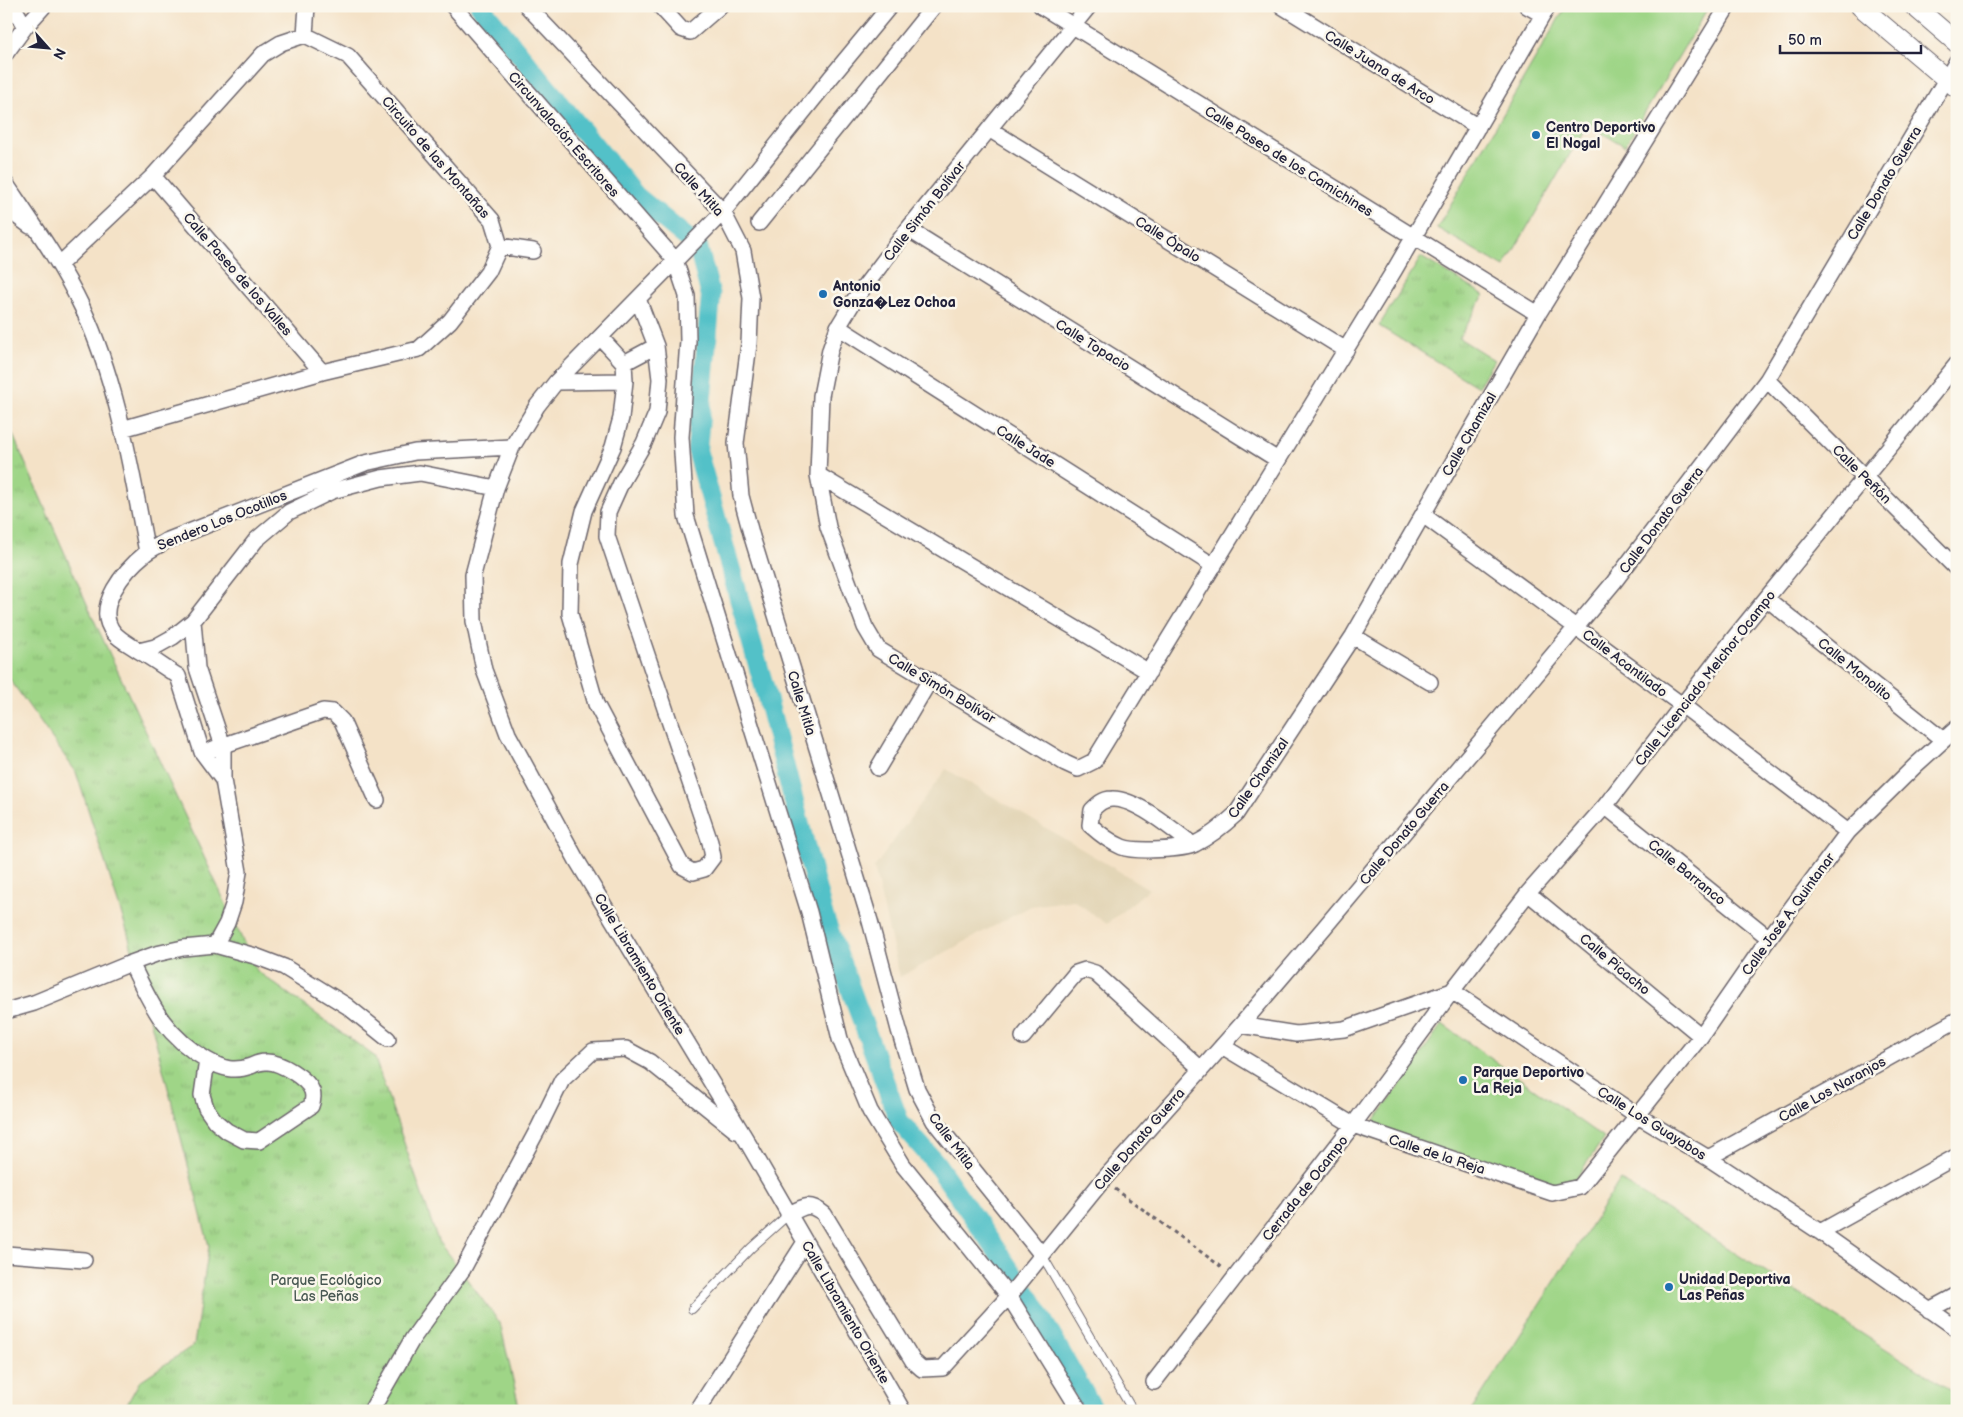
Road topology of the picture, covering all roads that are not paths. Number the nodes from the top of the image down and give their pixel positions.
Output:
1 (13, 6) edge
2 (44, 6) edge
3 (307, 6) edge
4 (453, 6) edge
5 (527, 6) edge
6 (660, 6) edge
7 (720, 6) edge
8 (890, 6) edge
9 (934, 6) edge
10 (1041, 6) edge
11 (1089, 6) edge
12 (1282, 6) edge
13 (1527, 6) edge
14 (1728, 6) edge
15 (1860, 6) edge
16 (1914, 6) edge
17 (1545, 11) edge
18 (1072, 26) junction
19 (25, 27) junction
20 (305, 35) junction
21 (1957, 43) edge
22 (6, 53) edge
23 (1957, 61) edge
24 (1951, 83) edge
25 (1478, 127) junction
26 (989, 129) junction
27 (153, 176) junction
28 (6, 184) edge
29 (6, 208) edge
30 (723, 212) junction
31 (759, 224) dead end
32 (908, 229) junction
33 (39, 233) junction
34 (1414, 238) junction
35 (500, 246) junction
36 (533, 251) dead end
37 (676, 260) junction
38 (60, 264) junction
39 (638, 299) junction
40 (1538, 314) junction
41 (838, 327) junction
42 (601, 338) junction
43 (656, 346) junction
44 (1346, 350) junction
45 (624, 364) junction
46 (1957, 364) edge
47 (322, 372) junction
48 (1767, 380) junction
49 (625, 381) junction
50 (556, 382) junction
51 (122, 429) junction
52 (512, 447) junction
53 (1278, 460) junction
54 (818, 475) junction
55 (1865, 477) junction
56 (496, 488) junction
57 (1423, 515) junction
58 (147, 552) junction
59 (1214, 566) junction
60 (1956, 568) edge
61 (1767, 599) junction
62 (193, 621) junction
63 (1576, 626) junction
64 (1353, 636) junction
65 (139, 651) junction
66 (197, 668) junction
67 (1149, 672) junction
68 (178, 676) junction
69 (930, 680) junction
70 (1430, 682) dead end
71 (1682, 706) junction
72 (1957, 728) edge
73 (1943, 740) junction
74 (223, 746) junction
75 (202, 752) junction
76 (878, 768) dead end
77 (223, 780) junction
78 (377, 800) dead end
79 (1605, 806) junction
80 (1848, 832) junction
81 (1193, 845) junction
82 (1528, 892) junction
83 (1769, 938) junction
84 (215, 946) junction
85 (131, 962) junction
86 (1452, 991) junction
87 (6, 1011) edge
88 (1957, 1020) edge
89 (1241, 1025) junction
90 (1701, 1036) junction
91 (1023, 1037) dead end
92 (388, 1039) dead end
93 (1222, 1046) junction
94 (207, 1060) junction
95 (1201, 1069) junction
96 (1638, 1116) junction
97 (1353, 1126) junction
98 (745, 1138) junction
99 (1957, 1156) edge
100 (1708, 1158) junction
101 (788, 1215) junction
102 (1820, 1232) junction
103 (805, 1242) junction
104 (6, 1254) edge
105 (84, 1260) dead end
106 (1037, 1260) junction
107 (1013, 1291) junction
108 (1957, 1295) edge
109 (692, 1309) dead end
110 (1929, 1310) junction
111 (1957, 1329) edge
112 (1154, 1382) dead end
113 (901, 1410) edge
114 (371, 1411) edge
115 (697, 1411) edge
116 (1080, 1411) edge
117 (1133, 1411) edge

1 - 19 street
2 - 19 street
3 - 20 street
4 - 37 street, Circunvalación Escritores
5 - 30 street, Calle Mitla
6 - 7 street
8 - 30 street, Calle Libramiento Oriente
9 - 31 street
10 - 18 street, Calle Paseo de los Camichines
11 - 18 street, Calle Simón Bolívar
12 - 25 street, Calle Juana de Arco
13 - 17 street
14 - 40 street, Calle Chamizal
15 - 24 street
16 - 21 street
17 - 25 street
18 - 26 street, Calle Simón Bolívar
18 - 34 street, Calle Paseo de los Camichines
19 - 22 street
20 - 27 street
20 - 35 street, Circuito de las Montañas
23 - 24 street, Calle Donato Guerra
24 - 48 street, Calle Donato Guerra
25 - 34 street
26 - 32 street, Calle Simón Bolívar
26 - 44 street, Calle Ópalo
27 - 38 street
27 - 47 street, Calle Paseo de los Valles
28 - 33 street
29 - 33 street
30 - 37 street, Calle Libramiento Oriente
30 - 106 street, Calle Mitla
32 - 41 street, Calle Simón Bolívar
32 - 53 street, Calle Topacio
33 - 38 street
34 - 40 street, Calle Paseo de los Camichines
34 - 44 street
35 - 36 street
35 - 47 street
37 - 39 street, Calle Libramiento Oriente
37 - 107 street
38 - 51 street
39 - 42 street, Calle Libramiento Oriente
39 - 43 street
40 - 57 street, Calle Chamizal
41 - 54 street, Calle Simón Bolívar
41 - 59 street, Calle Jade
42 - 45 street
42 - 50 street, Calle Libramiento Oriente
43 - 45 street
43 - 49 street
44 - 53 street
45 - 49 street
46 - 55 street, Calle Licenciado Melchor Ocampo
47 - 51 street
48 - 55 street, Calle Peñón
48 - 63 street, Calle Donato Guerra
49 - 50 street
50 - 52 street, Calle Libramiento Oriente
51 - 58 street
52 - 56 street, Calle Libramiento Oriente
52 - 58 street, Sendero Los Ocotillos
53 - 59 street
54 - 67 street
54 - 69 street, Calle Simón Bolívar
55 - 60 street, Calle Peñón
55 - 61 street, Calle Licenciado Melchor Ocampo
56 - 62 street, Sendero Los Ocotillos
56 - 98 street, Calle Libramiento Oriente
57 - 63 street, Calle Acantilado
57 - 64 street, Calle Chamizal
58 - 65 street, Sendero Los Ocotillos
59 - 67 street
61 - 71 street, Calle Licenciado Melchor Ocampo
61 - 73 street, Calle Monolito
62 - 65 street, Sendero Los Ocotillos
62 - 66 street
63 - 71 street, Calle Acantilado
63 - 89 street, Calle Donato Guerra
64 - 70 street
64 - 81 street, Calle Chamizal
65 - 68 street
66 - 68 street
66 - 74 street
67 - 69 street, Calle Simón Bolívar
68 - 75 street
69 - 76 street
71 - 79 street, Calle Licenciado Melchor Ocampo
71 - 80 street, Calle Acantilado
72 - 73 street, Calle José A. Quintanar
73 - 80 street, Calle José A. Quintanar
74 - 75 street
74 - 77 street
74 - 78 street
75 - 77 street
77 - 84 street
79 - 82 street, Calle Licenciado Melchor Ocampo
79 - 83 street, Calle Barranco
80 - 83 street, Calle José A. Quintanar
81 - 81 street, Calle Chamizal
82 - 86 street, Calle Licenciado Melchor Ocampo
82 - 90 street, Calle Picacho
83 - 90 street, Calle José A. Quintanar
84 - 85 street
84 - 92 street
85 - 87 street
85 - 94 street
86 - 89 street
86 - 96 street, Calle Los Guayabos
86 - 97 street, Cerrada de Ocampo
88 - 100 street, Calle Los Naranjos
89 - 93 street, Calle Donato Guerra
90 - 96 street, Calle José A. Quintanar
91 - 95 street
93 - 95 street, Calle Donato Guerra
93 - 97 street, Calle de la Reja
94 - 94 street
95 - 106 street, Calle Donato Guerra
96 - 97 street, Calle de la Reja
96 - 100 street, Calle Los Guayabos
97 - 112 street, Cerrada de Ocampo
98 - 101 street, Calle Libramiento Oriente
98 - 114 street
99 - 102 street
100 - 102 street, Calle Los Guayabos
101 - 103 street, Calle Libramiento Oriente
101 - 107 street, Calle Donato Guerra
101 - 109 lane
102 - 110 street, Calle Los Guayabos
103 - 113 street, Calle Libramiento Oriente
103 - 115 street
104 - 105 street
106 - 107 street, Calle Donato Guerra
106 - 117 lane, Calle Mitla
107 - 116 street
108 - 110 street
110 - 111 street, Calle Los Guayabos

